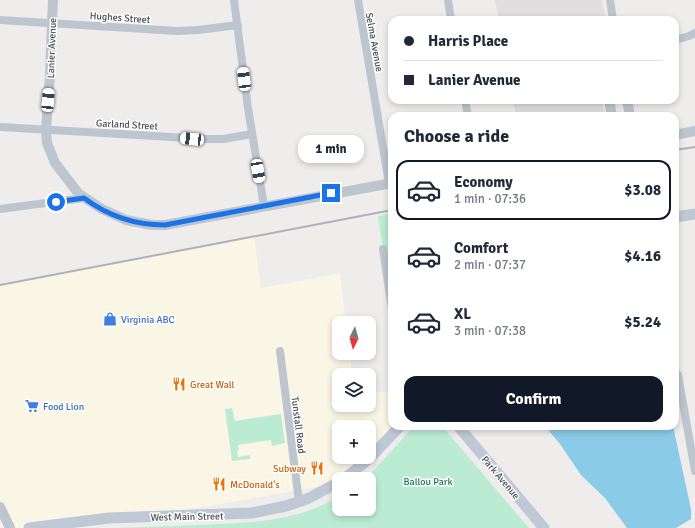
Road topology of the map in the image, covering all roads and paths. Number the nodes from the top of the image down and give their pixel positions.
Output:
1 (53, 0) edge
2 (234, 0) edge
3 (358, 0) edge
4 (448, 0) edge
5 (610, 0) edge
6 (450, 16) edge
7 (612, 16) edge
8 (0, 20) edge
9 (52, 23) junction
10 (238, 26) junction
11 (695, 33) edge
12 (679, 39) edge
13 (0, 127) edge
14 (46, 130) junction
15 (695, 131) edge
16 (252, 134) junction
17 (679, 134) edge
18 (388, 166) edge
19 (388, 184) edge
20 (84, 198) junction
21 (264, 206) junction
22 (0, 209) edge
23 (695, 214) edge
24 (679, 216) edge
25 (383, 249) dead end
26 (388, 282) edge
27 (280, 351) dead end
28 (679, 381) edge
29 (396, 430) edge
30 (461, 430) edge
31 (695, 471) edge
32 (353, 472) edge
33 (332, 486) edge
34 (299, 502) junction
35 (0, 507) edge
36 (10, 528) edge
37 (29, 528) edge
38 (544, 528) edge

1 - 9 street, Lanier Avenue
2 - 10 street
3 - 18 street, Selma Avenue
4 - 6 street
5 - 7 street
8 - 9 street, Hughes Street
9 - 10 street, Hughes Street
9 - 14 street, Lanier Avenue
10 - 16 street
11 - 12 street
13 - 14 street, Garland Street
14 - 16 street, Garland Street
14 - 20 street, Lanier Avenue
15 - 17 street
16 - 21 street
19 - 21 street, Lanier Avenue
20 - 21 street, Lanier Avenue
20 - 22 street
23 - 24 main road
25 - 26 street
27 - 34 street, Tunstall Road
28 - 31 street
29 - 32 main road
30 - 38 main road, Park Avenue
33 - 34 main road, West Main Street
34 - 37 main road, West Main Street
35 - 36 street

